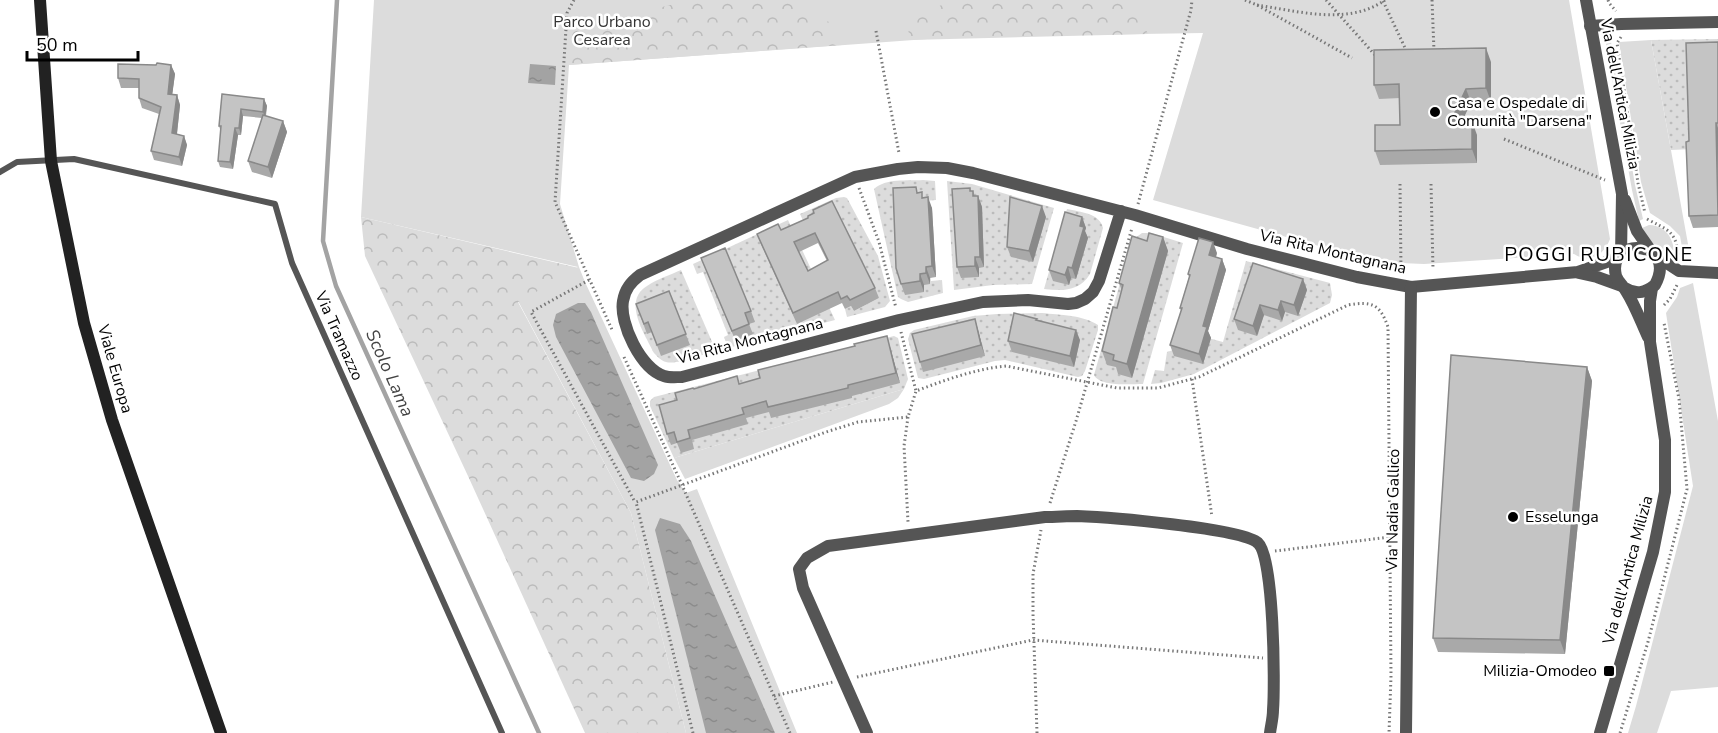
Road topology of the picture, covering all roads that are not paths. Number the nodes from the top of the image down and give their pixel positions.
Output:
1 (40, 0) edge
2 (1586, 0) edge
3 (1718, 22) edge
4 (1590, 26) junction
5 (51, 161) junction
6 (0, 172) edge
7 (1622, 194) junction
8 (1120, 212) junction
9 (1654, 254) junction
10 (1620, 257) junction
11 (1578, 272) junction
12 (1679, 272) junction
13 (1718, 273) edge
14 (1654, 286) junction
15 (1411, 287) junction
16 (1623, 287) junction
17 (1650, 342) junction
18 (221, 733) edge
19 (502, 733) edge
20 (867, 733) edge
21 (1270, 733) edge
22 (1406, 733) edge
23 (1600, 733) edge

1 - 5 main road, Viale Europa
2 - 4 street, Via dell'Antica Milizia
3 - 4 street
4 - 7 street, Via dell'Antica Milizia
5 - 6 lane, Via Tramazzo
5 - 18 main road, Viale Europa
5 - 19 lane, Via Tramazzo
7 - 9 street, Via dell'Antica Milizia
7 - 10 street, Via dell'Antica Milizia
8 - 8 street, Via Rita Montagnana
8 - 15 street, Via Rita Montagnana
9 - 10 street
9 - 12 street
9 - 14 street
10 - 11 street, Via Rita Montagnana
10 - 16 street
11 - 15 street, Via Rita Montagnana
11 - 16 street, Via Rita Montagnana
12 - 13 street
12 - 14 street
14 - 16 street
14 - 17 street, Via dell'Antica Milizia
15 - 22 street, Via Nadia Gallico
16 - 17 street, Via dell'Antica Milizia
17 - 23 street, Via dell'Antica Milizia
20 - 21 street

